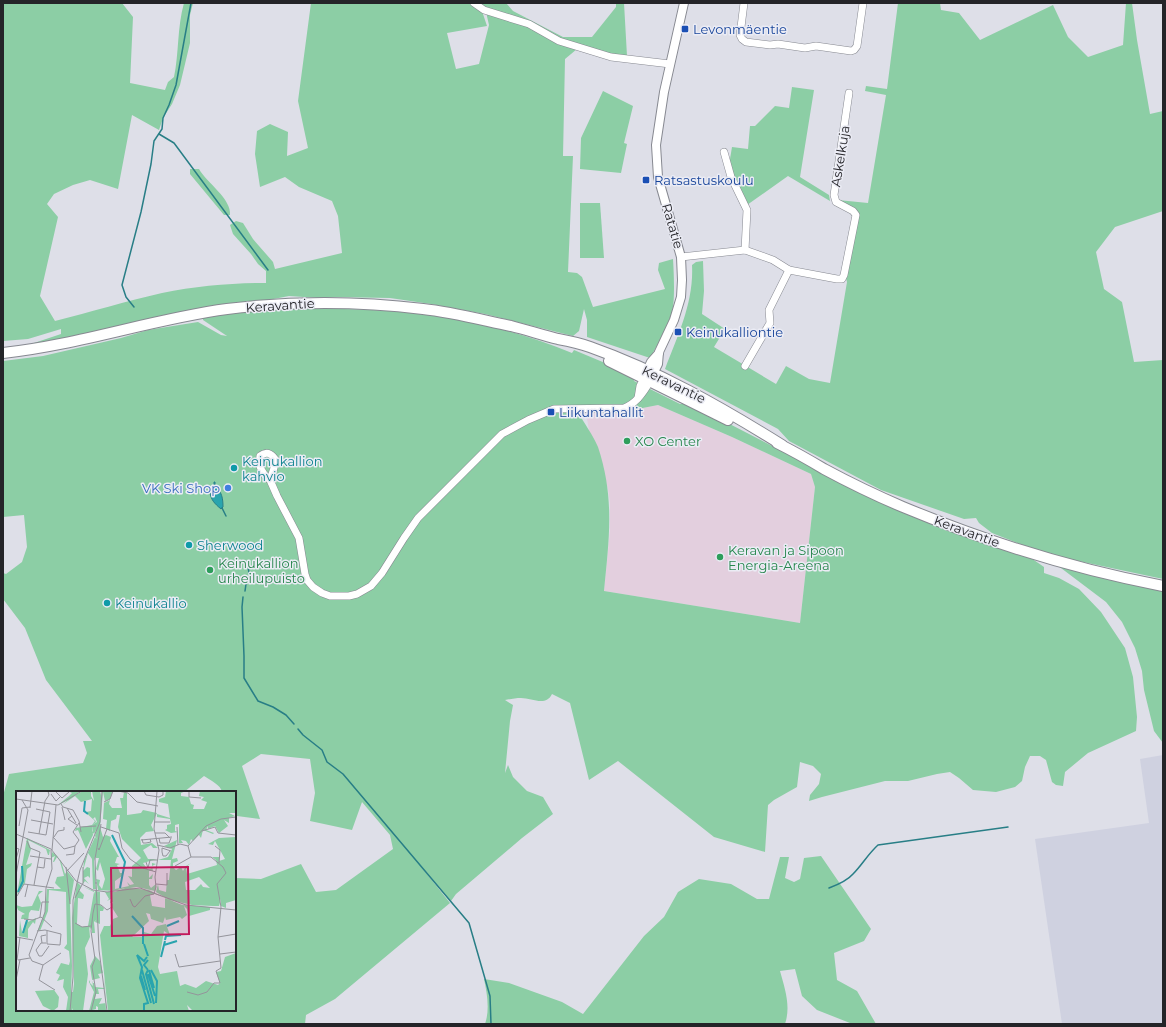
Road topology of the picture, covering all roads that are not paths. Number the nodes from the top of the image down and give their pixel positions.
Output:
1 (474, 3) edge
2 (684, 3) edge
3 (744, 3) edge
4 (863, 3) edge
5 (670, 64) junction
6 (850, 93) dead end
7 (724, 152) dead end
8 (745, 250) junction
9 (681, 257) junction
10 (789, 270) junction
11 (3, 353) edge
12 (745, 366) dead end
13 (649, 375) junction
14 (270, 480) dead end
15 (1163, 586) edge

1 - 5 street
2 - 5 street, Ratatie
3 - 4 street
5 - 9 street, Ratatie
6 - 10 street, Askelkuja
7 - 8 street
8 - 9 street
8 - 10 street
9 - 13 street, Ratatie
10 - 12 street
11 - 13 main road, Keravantie
13 - 14 street
13 - 15 main road, Keravantie

